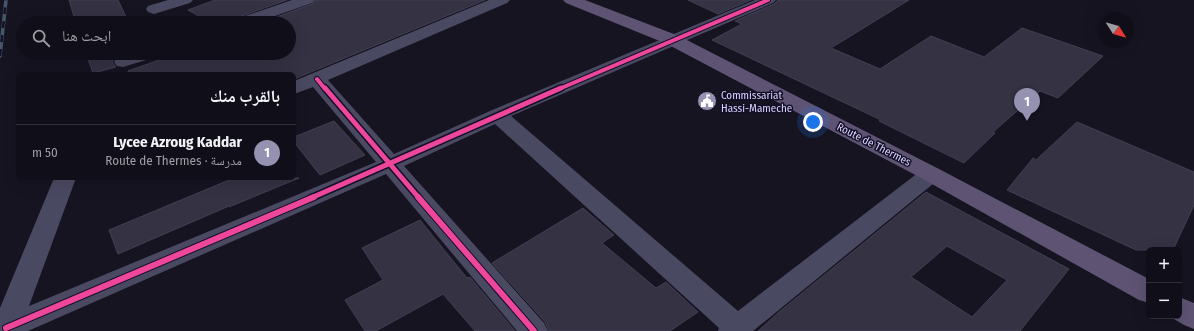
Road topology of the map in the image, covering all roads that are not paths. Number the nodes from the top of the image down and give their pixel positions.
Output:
1 (184, 0) edge
2 (307, 0) edge
3 (502, 0) edge
4 (571, 0) edge
5 (768, 0) edge
6 (152, 4) edge
7 (148, 16) edge
8 (260, 16) edge
9 (673, 40) junction
10 (317, 79) junction
11 (296, 87) edge
12 (497, 115) junction
13 (390, 164) junction
14 (931, 174) junction
15 (66, 180) edge
16 (1146, 290) edge
17 (1182, 310) edge
18 (1194, 317) edge
19 (735, 329) edge
20 (6, 330) edge
21 (534, 331) edge

1 - 6 street
2 - 8 street
3 - 10 street
4 - 9 main road, Route de Thermes
5 - 9 street
6 - 7 street
9 - 12 street
9 - 14 main road, Route de Thermes
10 - 11 street
10 - 13 street
12 - 13 street
12 - 19 street
13 - 20 street
13 - 21 street
14 - 16 main road, Route de Thermes
14 - 19 street
15 - 20 street
17 - 18 main road

